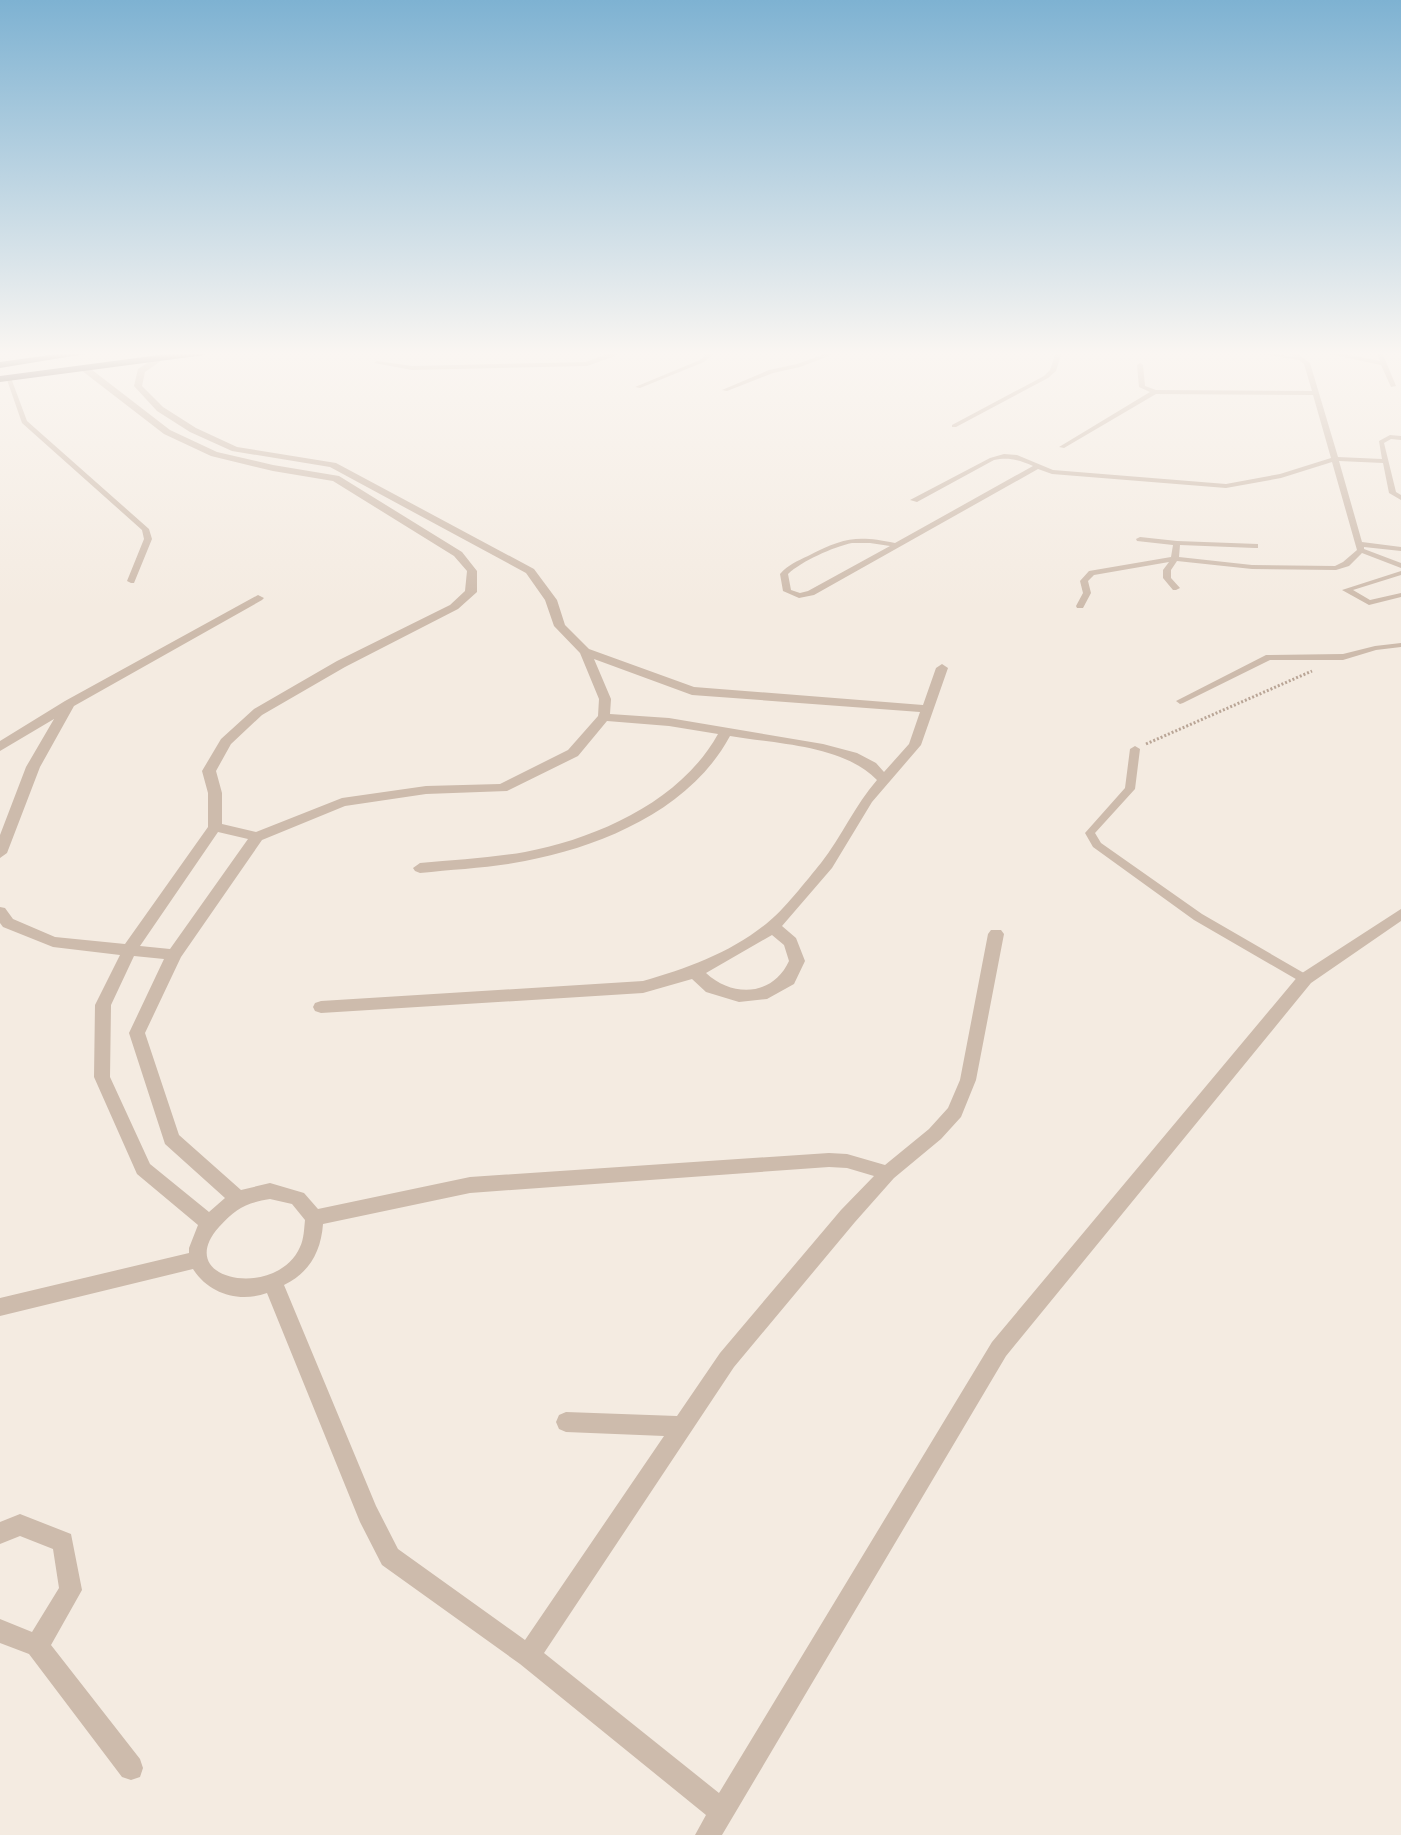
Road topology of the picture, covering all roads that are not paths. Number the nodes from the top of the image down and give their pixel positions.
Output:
1 (42, 438) edge
2 (178, 438) edge
3 (212, 438) edge
4 (1078, 438) edge
5 (1328, 438) edge
6 (1389, 438) edge
7 (1062, 447) dead end
8 (269, 454) junction
9 (1334, 459) junction
10 (1384, 461) junction
11 (255, 463) junction
12 (319, 463) junction
13 (1036, 467) junction
14 (306, 473) junction
15 (1401, 498) edge
16 (914, 500) dead end
17 (413, 507) junction
18 (396, 515) junction
19 (1140, 539) dead end
20 (1177, 543) junction
21 (896, 545) junction
22 (1255, 546) dead end
23 (1360, 547) junction
24 (1401, 549) edge
25 (1175, 559) junction
26 (1401, 566) edge
27 (1401, 573) edge
28 (131, 580) dead end
29 (1176, 588) dead end
30 (1401, 595) edge
31 (258, 598) dead end
32 (1080, 606) dead end
33 (1401, 645) edge
34 (585, 652) junction
35 (942, 668) dead end
36 (1180, 701) dead end
37 (69, 704) junction
38 (928, 709) junction
39 (604, 717) junction
40 (726, 732) junction
41 (0, 747) edge
42 (1135, 749) road end
43 (885, 780) junction
44 (215, 827) junction
45 (257, 837) junction
46 (0, 853) edge
47 (420, 868) dead end
48 (0, 912) edge
49 (1401, 914) edge
50 (773, 927) junction
51 (996, 934) dead end
52 (130, 949) junction
53 (174, 955) junction
54 (695, 972) junction
55 (1305, 979) junction
56 (321, 1007) dead end
57 (888, 1173) junction
58 (238, 1199) junction
59 (314, 1218) junction
60 (208, 1223) junction
61 (199, 1259) junction
62 (273, 1283) junction
63 (0, 1307) edge
64 (566, 1422) dead end
65 (682, 1426) junction
66 (0, 1533) edge
67 (0, 1630) edge
68 (38, 1646) junction
69 (528, 1656) junction
70 (131, 1768) dead end
71 (721, 1810) junction
72 (708, 1835) edge

1 - 28 lane
2 - 11 street
3 - 8 street
4 - 7 lane
5 - 9 lane
6 - 10 lane
8 - 11 street
8 - 12 street
9 - 10 lane
9 - 13 lane
9 - 23 lane
10 - 15 lane
11 - 14 street
12 - 14 street
12 - 17 street
13 - 16 lane
13 - 21 lane
14 - 18 street
17 - 18 street
17 - 34 street
18 - 44 street
19 - 20 lane
20 - 22 lane
20 - 25 lane
21 - 21 lane
23 - 24 lane
23 - 25 lane
23 - 26 lane
25 - 29 lane
25 - 32 lane
27 - 30 lane
31 - 37 street
33 - 36 lane
34 - 38 street
34 - 39 street
35 - 38 street
37 - 41 street
37 - 46 street
38 - 43 street
39 - 40 street
39 - 45 street
40 - 43 street
40 - 47 street
42 - 55 lane
43 - 50 street
44 - 45 street
44 - 52 street
45 - 53 street
48 - 52 street
49 - 55 street
50 - 54 street
50 - 54 street
51 - 57 street
52 - 53 street
52 - 60 street
53 - 58 street
54 - 56 street
55 - 71 street
57 - 59 street
57 - 65 street
58 - 59 street
58 - 60 street
59 - 62 street
60 - 61 street
61 - 62 street
61 - 63 street
62 - 69 street
64 - 65 street
65 - 69 street
66 - 68 street
67 - 68 street
68 - 70 street
69 - 71 street
71 - 72 street

